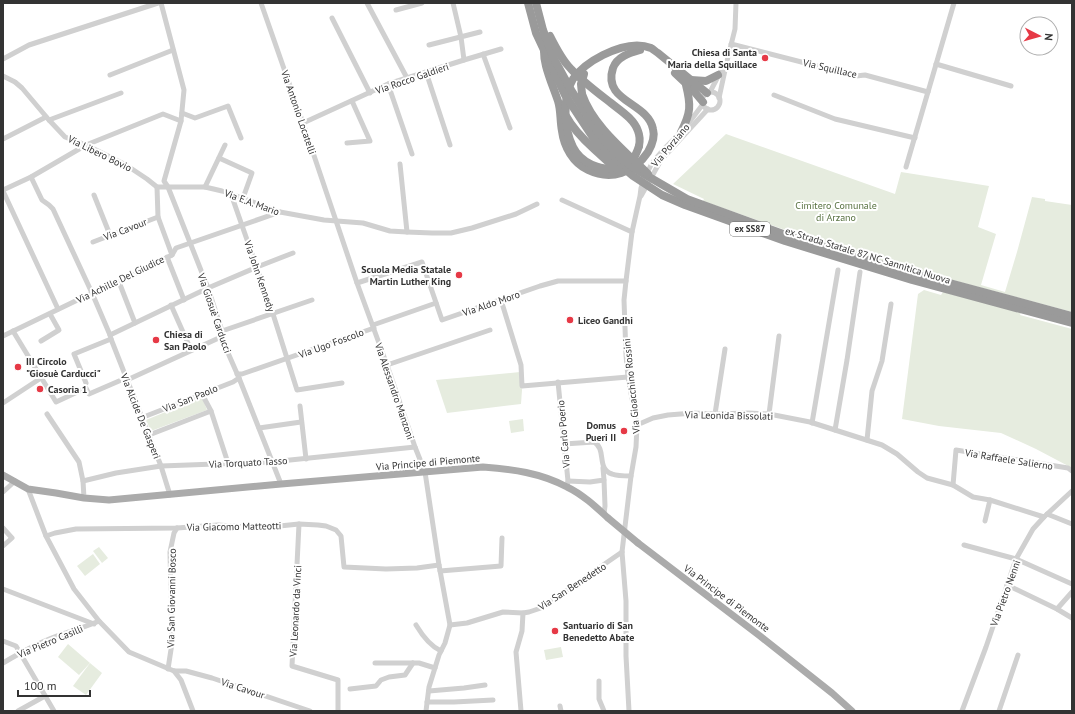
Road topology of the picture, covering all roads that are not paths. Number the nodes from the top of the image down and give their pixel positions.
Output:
1 (160, 3) edge
2 (261, 3) edge
3 (367, 3) edge
4 (422, 3) edge
5 (453, 3) edge
6 (528, 3) edge
7 (536, 3) edge
8 (736, 3) edge
9 (954, 3) edge
10 (396, 10) dead end
11 (540, 17) junction
12 (332, 18) dead end
13 (480, 32) dead end
14 (461, 37) junction
15 (731, 44) junction
16 (429, 46) dead end
17 (501, 49) dead end
18 (173, 50) junction
19 (543, 50) junction
20 (640, 50) junction
21 (483, 54) junction
22 (3, 60) edge
23 (464, 60) junction
24 (727, 61) junction
25 (936, 64) junction
26 (426, 72) junction
27 (110, 74) dead end
28 (718, 75) junction
29 (3, 76) edge
30 (407, 78) junction
31 (688, 82) junction
32 (388, 84) junction
33 (1011, 86) dead end
34 (928, 92) junction
35 (121, 93) dead end
36 (370, 93) junction
37 (708, 93) junction
38 (774, 95) dead end
39 (719, 98) junction
40 (352, 101) junction
41 (703, 103) junction
42 (708, 109) junction
43 (182, 113) junction
44 (566, 116) junction
45 (48, 118) junction
46 (181, 121) junction
47 (303, 123) junction
48 (510, 128) dead end
49 (681, 132) junction
50 (241, 138) dead end
51 (915, 138) junction
52 (3, 139) edge
53 (347, 143) dead end
54 (86, 145) junction
55 (450, 145) dead end
56 (225, 146) dead end
57 (412, 154) dead end
58 (219, 158) junction
59 (400, 164) dead end
60 (906, 167) dead end
61 (31, 177) junction
62 (656, 182) junction
63 (157, 187) junction
64 (168, 187) junction
65 (204, 187) junction
66 (3, 191) edge
67 (232, 194) junction
68 (94, 195) dead end
69 (662, 195) junction
70 (640, 196) junction
71 (243, 198) junction
72 (562, 200) dead end
73 (537, 204) dead end
74 (280, 212) junction
75 (158, 217) junction
76 (336, 221) junction
77 (243, 225) junction
78 (407, 232) junction
79 (632, 232) junction
80 (110, 235) junction
81 (93, 242) dead end
82 (190, 244) junction
83 (293, 253) dead end
84 (169, 256) junction
85 (257, 267) junction
86 (838, 270) dead end
87 (860, 272) dead end
88 (626, 281) junction
89 (119, 282) junction
90 (357, 283) junction
91 (208, 288) junction
92 (92, 293) junction
93 (184, 300) junction
94 (312, 300) dead end
95 (501, 300) junction
96 (436, 303) junction
97 (890, 304) dead end
98 (171, 305) junction
99 (58, 309) junction
100 (50, 314) junction
101 (273, 314) junction
102 (1072, 316) edge
103 (136, 323) junction
104 (1072, 324) edge
105 (373, 327) junction
106 (490, 330) dead end
107 (13, 331) junction
108 (222, 334) junction
109 (3, 336) edge
110 (779, 336) dead end
111 (110, 337) junction
112 (41, 341) dead end
113 (725, 349) dead end
114 (191, 350) junction
115 (288, 358) junction
116 (387, 365) junction
117 (238, 376) junction
118 (628, 377) junction
119 (41, 378) junction
120 (127, 379) junction
121 (558, 382) junction
122 (86, 383) dead end
123 (342, 383) dead end
124 (202, 394) junction
125 (3, 403) edge
126 (300, 406) dead end
127 (211, 411) junction
128 (47, 414) dead end
129 (715, 414) junction
130 (769, 414) junction
131 (141, 418) junction
132 (301, 422) junction
133 (812, 423) junction
134 (637, 426) junction
135 (259, 428) junction
136 (835, 430) junction
137 (148, 435) junction
138 (867, 440) junction
139 (564, 444) junction
140 (415, 447) junction
141 (306, 459) junction
142 (271, 462) junction
143 (228, 463) junction
144 (161, 466) junction
145 (603, 468) junction
146 (1072, 471) edge
147 (424, 472) junction
148 (3, 475) edge
149 (631, 476) junction
150 (604, 480) junction
151 (15, 481) junction
152 (82, 481) junction
153 (281, 484) junction
154 (567, 484) junction
155 (953, 485) junction
156 (28, 489) junction
157 (1072, 491) edge
158 (3, 492) edge
159 (170, 495) junction
160 (84, 498) junction
161 (990, 500) junction
162 (1045, 515) junction
163 (606, 516) junction
164 (985, 521) dead end
165 (299, 524) junction
166 (1072, 524) edge
167 (3, 528) edge
168 (177, 528) junction
169 (46, 536) junction
170 (502, 538) dead end
171 (964, 545) dead end
172 (3, 546) edge
173 (622, 552) junction
174 (1016, 559) junction
175 (439, 565) junction
176 (440, 571) junction
177 (1072, 584) edge
178 (1007, 585) junction
179 (3, 589) edge
180 (1072, 592) edge
181 (1057, 609) junction
182 (524, 613) junction
183 (1072, 618) edge
184 (96, 622) junction
185 (416, 625) dead end
186 (450, 625) junction
187 (3, 641) edge
188 (441, 651) junction
189 (20, 652) junction
190 (1018, 655) dead end
191 (3, 663) edge
192 (375, 663) dead end
193 (413, 663) junction
194 (435, 668) junction
195 (168, 669) junction
196 (174, 672) junction
197 (599, 681) dead end
198 (485, 685) dead end
199 (350, 689) dead end
200 (429, 691) junction
201 (44, 696) junction
202 (493, 700) dead end
203 (427, 702) junction
204 (850, 710) edge
205 (18, 711) edge
206 (54, 711) edge
207 (193, 711) edge
208 (310, 711) edge
209 (338, 711) edge
210 (426, 711) edge
211 (521, 711) edge
212 (604, 711) edge
213 (629, 711) edge
214 (962, 711) edge
215 (999, 711) edge

1 - 18 street, Via Giosuè Carducci
1 - 22 street
2 - 47 street, Via Antonio Locatelli
3 - 30 street
4 - 10 street
5 - 14 street
6 - 19 highway, ex Strada Statale 87 NC Sannitica Nuova / ex SS87, bridge
7 - 11 highway, ex Strada Statale 87 NC Sannitica Nuova / ex SS87, bridge
8 - 15 street, Via Porziano
9 - 25 street
11 - 44 highway, bridge
11 - 62 highway, ex Strada Statale 87 NC Sannitica Nuova / ex SS87, bridge
12 - 36 street
13 - 14 street
14 - 16 street
14 - 23 street
15 - 24 street, Via Porziano
15 - 34 street, Via Squillace
17 - 21 street, Via Rocco Galdieri
18 - 27 street
18 - 43 street, Via Giosuè Carducci
19 - 20 highway
19 - 69 highway, ex Strada Statale 87 NC Sannitica Nuova / ex SS87, bridge
20 - 31 highway
20 - 62 highway, bridge
21 - 23 street, Via Rocco Galdieri
21 - 48 street
23 - 26 street, Via Rocco Galdieri
24 - 28 street, Via Porziano
24 - 39 street, Via Porziano
25 - 33 street
25 - 34 street
26 - 30 street, Via Rocco Galdieri
26 - 55 street
28 - 31 highway
28 - 37 street, Via Porziano
29 - 45 street, Via Libero Bovio
30 - 32 street, Via Rocco Galdieri
31 - 37 highway
31 - 41 highway
31 - 44 highway
31 - 49 highway
32 - 36 street, Via Rocco Galdieri
32 - 57 street
34 - 51 street
35 - 45 street
36 - 40 street, Via Rocco Galdieri
37 - 39 street
37 - 41 street, Via Porziano
38 - 51 street
39 - 42 street, Via Porziano
40 - 47 street, Via Rocco Galdieri
40 - 53 street
41 - 42 street
41 - 49 street, Via Porziano
42 - 70 street, Via Porziano
43 - 46 street, Via Giosuè Carducci
43 - 50 street
44 - 69 highway, bridge
45 - 52 street
45 - 54 street, Via Libero Bovio
46 - 54 street
46 - 64 street, Via Giosuè Carducci
47 - 76 street, Via Antonio Locatelli
49 - 70 street, Via Porziano
51 - 60 street
54 - 61 street
54 - 63 street, Via Libero Bovio
56 - 58 street
58 - 65 street
58 - 71 street
59 - 78 street
61 - 66 street
61 - 92 street, Via Alcide De Gasperi
62 - 102 highway, ex Strada Statale 87 NC Sannitica Nuova / ex SS87, bridge
63 - 64 street
63 - 75 street
64 - 65 street, Via E.A. Mario
64 - 82 street, Via Giosuè Carducci
65 - 67 street, Via E.A. Mario
66 - 99 street
67 - 71 street, Via E.A. Mario
67 - 77 street, Via John Kennedy
68 - 80 street
69 - 104 highway, ex Strada Statale 87 NC Sannitica Nuova / ex SS87, bridge
70 - 79 street, Via Gioacchino Rossini
71 - 74 street, Via E.A. Mario
72 - 79 street
73 - 78 street, Via E.A. Mario
74 - 76 street, Via E.A. Mario
74 - 77 street, Via Achille Del Giudice
75 - 80 street, Via Cavour
75 - 84 street
76 - 78 street, Via E.A. Mario
76 - 90 street, Via Alessandro Manzoni
77 - 82 street, Via Achille Del Giudice
77 - 85 street, Via John Kennedy
79 - 88 street, Via Gioacchino Rossini
80 - 81 street, Via Cavour
82 - 84 street, Via Achille Del Giudice
82 - 91 street, Via Giosuè Carducci
83 - 85 street
84 - 89 street, Via Achille Del Giudice
84 - 93 street
85 - 91 street
85 - 101 street, Via John Kennedy
86 - 133 street
87 - 136 street
88 - 95 street, Via Aldo Moro
88 - 118 street, Via Gioacchino Rossini
89 - 92 street, Via Achille Del Giudice
89 - 103 street
90 - 96 street
90 - 105 street, Via Alessandro Manzoni
91 - 93 street
91 - 108 street, Via Giosuè Carducci
92 - 99 street, Via Achille Del Giudice
92 - 111 street, Via Alcide De Gasperi
93 - 98 street
94 - 101 street
95 - 96 street, Via Aldo Moro
95 - 121 street
96 - 105 street
97 - 138 street
98 - 103 street
98 - 114 street
99 - 100 street, Via Achille Del Giudice
100 - 107 street, Via Achille Del Giudice
100 - 112 street
101 - 108 street
101 - 115 street, Via John Kennedy
103 - 111 street
105 - 115 street, Via Ugo Foscolo
105 - 116 street, Via Alessandro Manzoni
106 - 116 street
107 - 109 street, Via Achille Del Giudice
107 - 119 street
108 - 114 street
108 - 117 street, Via Giosuè Carducci
110 - 130 street
111 - 120 street, Via Alcide De Gasperi
111 - 122 street
113 - 129 street
114 - 120 street
115 - 117 street, Via Ugo Foscolo
115 - 123 street, Via Ugo Foscolo
116 - 140 street, Via Alessandro Manzoni
117 - 124 street, Via San Paolo
117 - 135 street, Via Giosuè Carducci
118 - 121 street
118 - 134 street, Via Gioacchino Rossini
119 - 120 street
119 - 125 street
120 - 131 street, Via Alcide De Gasperi
121 - 139 street, Via Carlo Poerio
124 - 127 street
124 - 131 street, Via San Paolo
126 - 132 street
127 - 137 street
127 - 143 street
128 - 152 street
129 - 130 street, Via Leonida Bissolati
129 - 134 street, Via Leonida Bissolati
130 - 133 street, Via Leonida Bissolati
131 - 137 street, Via Alcide De Gasperi
132 - 135 street
132 - 141 street
133 - 136 street, Via Leonida Bissolati
134 - 149 street, Via Gioacchino Rossini
135 - 142 street, Via Giosuè Carducci
136 - 138 street, Via Leonida Bissolati
137 - 144 street, Via Alcide De Gasperi
138 - 155 street, Via Leonida Bissolati
139 - 145 street
139 - 154 street, Via Carlo Poerio
140 - 141 street, Via Torquato Tasso
140 - 147 street, Via Alessandro Manzoni
141 - 142 street, Via Torquato Tasso
142 - 143 street, Via Torquato Tasso
142 - 153 street, Via Giosuè Carducci
143 - 144 street, Via Torquato Tasso
144 - 152 street, Via Torquato Tasso
144 - 159 street, Via Alcide De Gasperi
145 - 149 street
145 - 150 street
146 - 155 street, Via Raffaele Salierno
147 - 153 main road, Via Principe di Piemonte
147 - 154 main road, Via Principe di Piemonte
147 - 175 street, Via Alessandro Manzoni
148 - 151 main road, Via Principe di Piemonte
149 - 173 street, Via Gioacchino Rossini
150 - 154 street
150 - 163 street
151 - 156 main road, Via Principe di Piemonte
151 - 158 street
152 - 160 street
153 - 159 main road, Via Principe di Piemonte
154 - 163 main road, Via Principe di Piemonte
155 - 161 street, Via Leonida Bissolati
156 - 160 main road, Via Principe di Piemonte
156 - 169 street
157 - 162 street, Via Pietro Nenni
159 - 160 main road, Via Principe di Piemonte
161 - 162 street, Via Leonida Bissolati
161 - 164 street
162 - 166 street, Via Leonida Bissolati
162 - 174 street, Via Pietro Nenni
163 - 204 main road, Via Principe di Piemonte, bridge
165 - 168 street, Via Giacomo Matteotti
165 - 175 street, Via Giacomo Matteotti
165 - 209 street, Via Leonardo da Vinci
167 - 172 street
168 - 169 street, Via Giacomo Matteotti
168 - 195 street, Via San Giovanni Bosco
169 - 184 street
170 - 176 street
171 - 174 street
173 - 182 street, Via San Benedetto
173 - 213 street, Via Gioacchino Rossini
174 - 177 street
174 - 178 street, Via Pietro Nenni
175 - 176 street, Via Alessandro Manzoni
176 - 186 street, Via Alessandro Manzoni
178 - 181 street
178 - 214 street, Via Pietro Nenni
179 - 184 street
180 - 181 street
181 - 183 street
182 - 186 street, Via San Benedetto
182 - 211 street
184 - 189 street, Via Pietro Casilli
184 - 195 street
185 - 188 street
186 - 188 street
187 - 189 street
188 - 194 street
189 - 191 street, Via Pietro Casilli
189 - 201 street
190 - 215 street
192 - 193 street
193 - 194 street
193 - 199 street
194 - 200 street
195 - 196 street
196 - 207 street
196 - 208 street, Via Cavour
197 - 212 street
198 - 200 street
200 - 203 street
201 - 205 street
201 - 206 street
202 - 203 street
203 - 210 street

